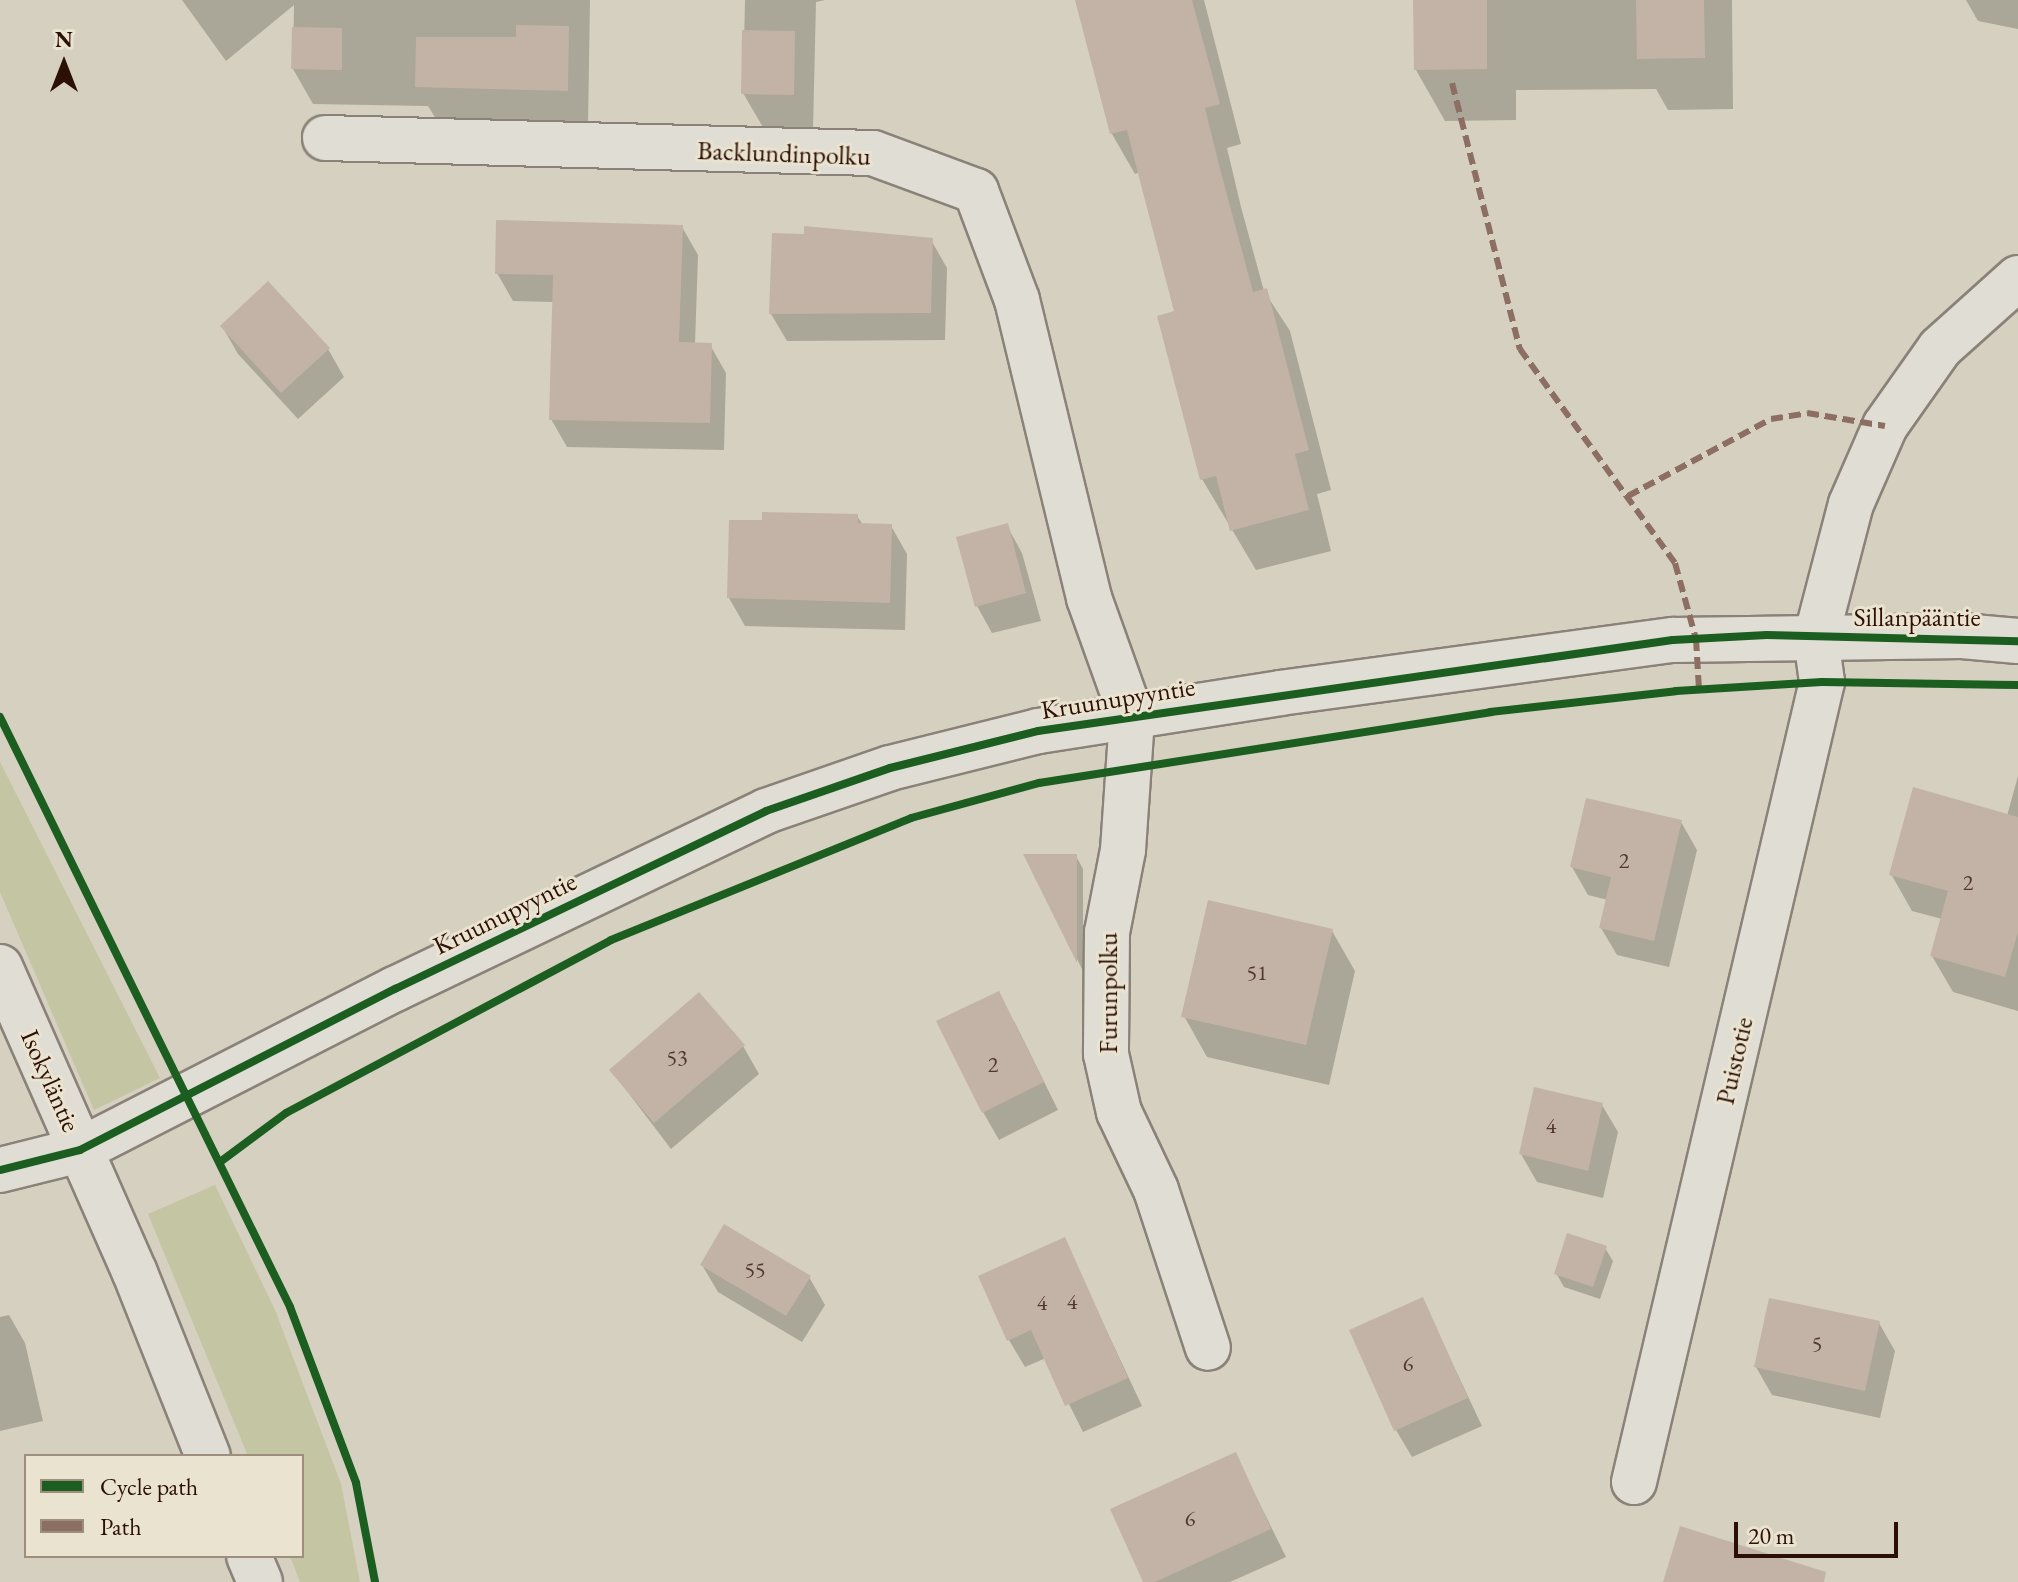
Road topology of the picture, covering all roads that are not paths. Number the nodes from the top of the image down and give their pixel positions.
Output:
1 (325, 138) dead end
2 (2018, 278) edge
3 (1816, 638) junction
4 (2018, 641) edge
5 (1132, 718) junction
6 (0, 967) edge
7 (80, 1150) junction
8 (0, 1170) edge
9 (1208, 1348) dead end
10 (207, 1454) edge
11 (1634, 1482) dead end
12 (250, 1558) edge
13 (260, 1582) edge

1 - 5 street, Backlundinpolku
2 - 3 street
3 - 4 street, Sillanpääntie
3 - 5 street, Kruunupyyntie
3 - 11 street, Puistotie
5 - 7 street, Kruunupyyntie
5 - 9 street, Furunpolku
6 - 7 street, Isokyläntie
7 - 8 street, Kruunupyyntie
7 - 10 street
12 - 13 street

